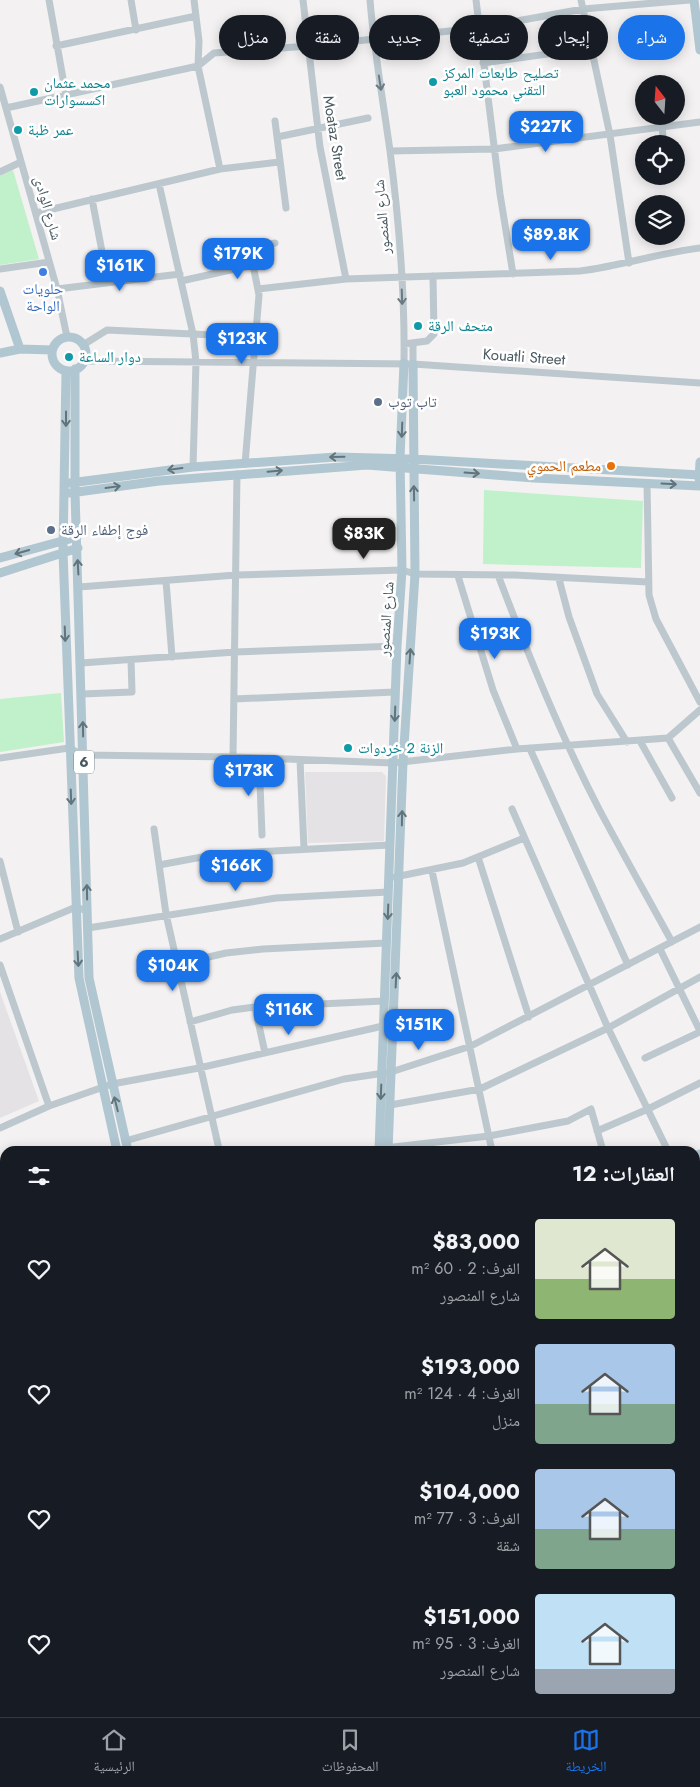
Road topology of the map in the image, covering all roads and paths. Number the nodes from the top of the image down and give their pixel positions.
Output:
1 (49, 0) edge
2 (131, 0) edge
3 (194, 0) edge
4 (303, 0) edge
5 (370, 0) edge
6 (476, 0) edge
7 (581, 0) edge
8 (690, 0) edge
9 (694, 0) edge
10 (583, 9) junction
11 (305, 15) edge
12 (371, 15) edge
13 (477, 15) edge
14 (584, 15) edge
15 (196, 16) junction
16 (528, 19) edge
17 (136, 30) junction
18 (56, 46) junction
19 (296, 47) edge
20 (700, 50) edge
21 (538, 55) edge
22 (311, 60) edge
23 (376, 60) edge
24 (483, 60) edge
25 (593, 60) edge
26 (483, 63) junction
27 (198, 66) junction
28 (0, 87) edge
29 (66, 95) junction
30 (6, 108) junction
31 (368, 118) dead end
32 (275, 121) dead end
33 (700, 122) edge
34 (318, 128) junction
35 (662, 128) junction
36 (610, 135) junction
37 (663, 135) edge
38 (277, 137) junction
39 (494, 149) junction
40 (390, 151) junction
41 (21, 162) junction
42 (279, 162) junction
43 (220, 169) junction
44 (0, 172) edge
45 (159, 184) junction
46 (92, 200) junction
47 (286, 208) dead end
48 (36, 213) junction
49 (275, 243) dead end
50 (700, 248) edge
51 (49, 262) junction
52 (629, 263) junction
53 (253, 265) junction
54 (0, 269) edge
55 (512, 274) junction
56 (402, 276) junction
57 (433, 276) junction
58 (181, 278) junction
59 (346, 279) junction
60 (108, 282) junction
61 (57, 288) junction
62 (258, 290) junction
63 (0, 291) edge
64 (193, 334) junction
65 (67, 337) junction
66 (256, 337) junction
67 (404, 344) junction
68 (413, 344) junction
69 (83, 345) junction
70 (20, 349) junction
71 (52, 350) junction
72 (0, 353) edge
73 (84, 361) junction
74 (196, 362) junction
75 (254, 364) junction
76 (408, 364) junction
77 (71, 370) junction
78 (700, 383) edge
79 (413, 459) junction
80 (700, 462) edge
81 (400, 463) junction
82 (245, 464) junction
83 (193, 466) junction
84 (413, 469) junction
85 (237, 474) junction
86 (700, 475) edge
87 (76, 482) junction
88 (647, 483) junction
89 (66, 484) junction
90 (699, 486) edge
91 (75, 492) junction
92 (65, 494) junction
93 (77, 537) junction
94 (63, 540) junction
95 (78, 548) junction
96 (63, 552) junction
97 (0, 558) edge
98 (402, 570) junction
99 (0, 573) edge
100 (415, 574) junction
101 (236, 575) junction
102 (498, 575) junction
103 (458, 576) junction
104 (559, 578) junction
105 (166, 581) junction
106 (648, 582) junction
107 (80, 587) junction
108 (397, 646) junction
109 (235, 652) junction
110 (172, 657) junction
111 (131, 660) junction
112 (82, 663) junction
113 (396, 692) junction
114 (82, 694) junction
115 (234, 699) junction
116 (700, 702) edge
117 (700, 710) edge
118 (668, 738) junction
119 (640, 741) junction
120 (628, 742) junction
121 (569, 746) junction
122 (69, 748) junction
123 (530, 749) junction
124 (517, 750) junction
125 (83, 755) junction
126 (233, 757) junction
127 (0, 758) edge
128 (259, 758) junction
129 (300, 760) junction
130 (403, 762) junction
131 (393, 763) junction
132 (700, 793) edge
133 (672, 798) dead end
134 (512, 809) dead end
135 (154, 829) dead end
136 (262, 835) dead end
137 (524, 838) junction
138 (390, 845) junction
139 (304, 848) junction
140 (478, 857) junction
141 (0, 861) edge
142 (160, 865) junction
143 (432, 871) junction
144 (400, 876) junction
145 (389, 879) junction
146 (388, 892) junction
147 (76, 907) junction
148 (87, 911) junction
149 (166, 914) junction
150 (700, 927) edge
151 (88, 928) junction
152 (18, 932) junction
153 (0, 939) edge
154 (672, 942) junction
155 (386, 943) junction
156 (660, 949) junction
157 (0, 964) edge
158 (178, 964) junction
159 (628, 965) junction
160 (700, 977) edge
161 (589, 986) junction
162 (678, 989) junction
163 (384, 1002) junction
164 (255, 1007) junction
165 (529, 1017) junction
166 (190, 1022) junction
167 (383, 1026) junction
168 (608, 1028) junction
169 (700, 1031) edge
170 (471, 1046) junction
171 (265, 1053) junction
172 (645, 1058) dead end
173 (199, 1068) junction
174 (392, 1072) junction
175 (381, 1073) junction
176 (700, 1083) edge
177 (112, 1084) junction
178 (102, 1087) junction
179 (480, 1089) junction
180 (390, 1105) junction
181 (49, 1106) junction
182 (648, 1110) junction
183 (211, 1117) junction
184 (0, 1128) edge
185 (597, 1131) junction
186 (489, 1136) junction
187 (126, 1141) junction
188 (116, 1146) edge
189 (127, 1146) edge
190 (218, 1146) edge
191 (384, 1146) edge
192 (385, 1146) edge
193 (414, 1146) edge
194 (491, 1146) edge
195 (602, 1146) edge
196 (666, 1146) edge

1 - 18 street
2 - 17 street
3 - 15 street
4 - 11 street, Moataz Street
5 - 12 street, شارع المنصور
6 - 13 street
7 - 10 street
8 - 10 street
9 - 20 main road
10 - 14 street
10 - 16 street
15 - 17 street
15 - 27 street
17 - 18 street
18 - 29 street
19 - 27 street
21 - 26 street
22 - 34 street, Moataz Street
23 -> 40 street, شارع المنصور
24 - 26 street
25 - 36 street
26 - 39 street
27 - 29 street
27 - 43 street
28 - 30 street, شارع الوادى
29 - 30 street
30 - 41 street, شارع الوادى
31 - 34 street
32 - 38 street
33 - 35 street
34 - 38 street
34 - 59 street, Moataz Street
35 - 36 street
35 - 37 street
36 - 39 street
36 - 52 street
38 - 42 street
39 - 40 street
39 - 55 street
40 - 56 street, شارع المنصور
41 - 44 street
41 - 48 street, شارع الوادى
42 - 43 street
42 - 47 street
43 - 45 street
45 - 46 street
45 - 58 street
46 - 48 street
46 - 60 street
48 - 51 street, شارع الوادى
49 - 53 street
50 - 52 street
51 - 54 street
51 - 61 street, شارع الوادى
52 - 55 street
53 - 58 street
53 - 62 street
55 - 57 street
56 - 57 street
56 - 59 street
56 -> 67 street, شارع المنصور
57 - 68 street
58 - 60 street
58 - 64 street
59 - 62 street
60 - 61 street
61 - 65 street, شارع الوادى
62 - 66 street
63 - 70 main road
64 - 66 street
64 - 69 street
64 - 74 street
65 - 69 main road
65 - 71 main road
66 - 75 street
67 - 68 street
67 - 76 street, شارع المنصور
68 - 76 street, شارع المنصور
69 - 73 main road
70 - 71 main road
70 - 72 main road
71 - 77 main road
73 - 74 street, Kouatli Street
73 - 77 main road
74 - 75 street, Kouatli Street
74 - 83 street
75 - 76 street, Kouatli Street
75 - 82 street
76 - 78 street, Kouatli Street
76 - 79 main road, شارع المنصور
76 -> 81 main road, شارع المنصور
77 - 87 main road, 6
77 -> 89 main road, 6
79 - 81 main road
79 - 84 main road, شارع المنصور
79 - 86 main road
80 - 86 main road
81 -> 82 main road
81 - 84 main road
85 -> 81 main road
81 - 98 main road, شارع المنصور
82 - 83 main road
83 -> 87 main road
84 -> 88 main road
100 -> 84 main road, شارع المنصور
91 -> 85 main road
85 - 101 street
86 - 90 main road
87 - 89 main road
87 - 91 main road, 6
88 -> 90 main road
88 - 106 street
89 - 92 main road, 6
91 - 92 main road
91 - 93 main road, 6
92 - 94 main road, 6
93 - 94 main road
93 - 95 main road, 6
94 - 96 main road, 6
94 -> 97 main road
95 - 96 main road
107 -> 95 main road, 6
96 - 99 main road
96 -> 122 main road, 6
98 - 100 street
98 - 101 street
98 - 108 main road, شارع المنصور
100 - 103 street
130 -> 100 main road, شارع المنصور
101 - 105 street
101 - 109 street
102 - 103 street
102 - 104 street
102 - 121 street
103 - 124 street
104 - 106 street
104 - 120 street
105 - 107 street
105 - 110 street
106 - 116 street
107 - 112 main road, 6
108 - 109 street
108 - 113 main road, شارع المنصور
109 - 110 street
109 - 115 street
110 - 111 street
111 - 112 street
111 - 114 street
112 - 114 main road, 6
113 - 115 street
113 -> 131 main road, شارع المنصور
125 -> 114 main road, 6
115 - 126 street
117 - 118 street
118 - 119 street
118 - 132 street
119 - 120 street
119 - 133 street
120 - 121 street
121 - 123 street
121 - 154 street
122 - 125 street
122 - 127 street
122 -> 147 main road, 6
123 - 124 street
123 - 159 street
124 - 130 street
125 - 126 street
148 -> 125 main road, 6
126 - 128 street
128 - 129 street
128 - 136 street
129 - 131 street
129 - 139 street
130 - 131 street
144 -> 130 main road, شارع المنصور
131 - 138 main road, شارع المنصور
134 - 137 street
135 - 142 street
137 - 140 street
137 - 161 street
138 - 139 street
138 - 145 main road, شارع المنصور
139 - 142 street
140 - 143 street
140 - 165 street
141 - 152 street
142 - 149 street
143 - 144 street
143 - 170 street
144 - 145 street
174 -> 144 main road, شارع المنصور
145 - 146 main road, شارع المنصور
146 - 149 street
146 -> 155 main road, شارع المنصور
147 - 148 street
147 - 152 street
147 -> 178 main road, 6
148 - 151 main road, 6
149 - 151 street
149 - 158 street
150 - 154 street
151 - 177 main road, 6
152 - 153 street
154 - 156 street
155 - 158 street
155 - 163 main road, شارع المنصور
156 - 159 street
156 - 162 street
157 - 181 street
158 - 166 street
159 - 161 street
160 - 162 street
161 - 165 street
161 - 168 street
162 - 168 street
162 - 169 street
163 - 164 street
163 - 167 main road, شارع المنصور
164 - 166 street
164 - 171 street
165 - 170 street
166 - 173 street
167 - 171 street
167 - 175 main road, شارع المنصور
168 - 179 street
168 - 182 street
169 - 172 street
170 - 174 street
170 - 179 street
171 - 173 street
173 - 177 street
173 - 183 street
174 - 175 street
174 - 180 main road, شارع المنصور
175 - 183 street
175 -> 191 main road, شارع المنصور
176 - 182 street
177 - 178 street
187 -> 177 main road, 6
178 - 181 street
178 - 188 main road, 6
179 - 180 street
179 - 186 street
180 - 192 main road, شارع المنصور
181 - 184 street
182 - 185 street
182 - 196 street
183 - 187 street
183 - 190 street
185 - 186 street
185 - 195 street
186 - 193 street
186 - 194 street
187 - 189 main road, 6

